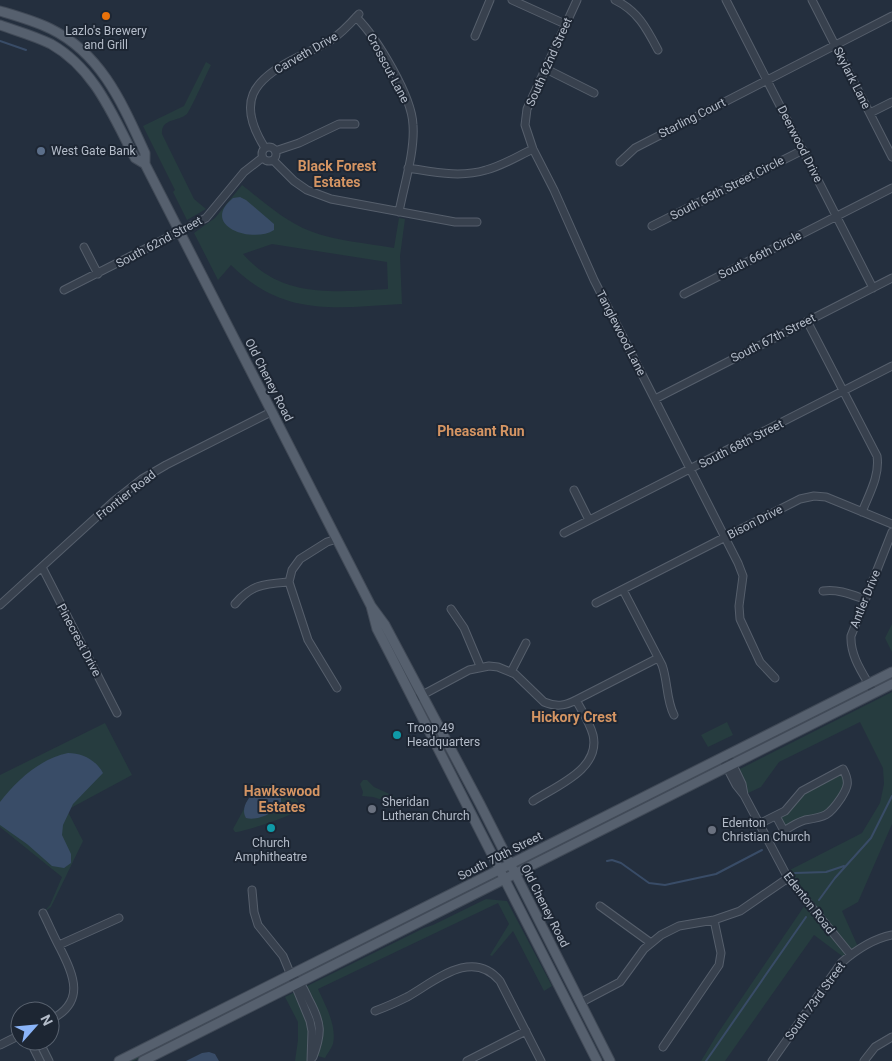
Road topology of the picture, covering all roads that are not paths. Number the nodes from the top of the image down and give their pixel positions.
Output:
1 (490, 0) edge
2 (512, 0) edge
3 (577, 0) edge
4 (615, 0) edge
5 (726, 0) edge
6 (812, 0) edge
7 (0, 11) edge
8 (358, 15) joint
9 (892, 16) edge
10 (565, 24) junction
11 (0, 25) edge
12 (475, 36) dead end
13 (835, 45) junction
14 (658, 50) dead end
15 (546, 69) junction
16 (767, 80) junction
17 (594, 93) dead end
18 (892, 102) edge
19 (870, 113) junction
20 (355, 124) dead end
21 (525, 125) joint
22 (265, 148) junction
23 (533, 149) junction
24 (803, 150) junction
25 (275, 151) junction
26 (892, 157) edge
27 (262, 158) junction
28 (273, 160) junction
29 (620, 162) dead end
30 (145, 164) junction
31 (408, 168) junction
32 (892, 188) edge
33 (399, 212) junction
34 (837, 216) junction
35 (476, 222) dead end
36 (652, 226) dead end
37 (180, 232) junction
38 (84, 247) dead end
39 (98, 274) junction
40 (892, 278) edge
41 (873, 288) junction
42 (64, 290) dead end
43 (684, 294) dead end
44 (807, 321) junction
45 (892, 366) edge
46 (844, 391) junction
47 (655, 399) junction
48 (271, 412) junction
49 (691, 469) junction
50 (574, 490) dead end
51 (862, 512) junction
52 (589, 520) junction
53 (892, 524) edge
54 (892, 532) edge
55 (564, 534) dead end
56 (725, 538) junction
57 (337, 539) junction
58 (42, 567) junction
59 (289, 582) junction
60 (623, 590) junction
61 (823, 591) dead end
62 (864, 600) junction
63 (596, 603) dead end
64 (235, 604) dead end
65 (0, 605) edge
66 (371, 606) junction
67 (450, 608) dead end
68 (526, 643) dead end
69 (658, 658) junction
70 (480, 666) junction
71 (510, 672) junction
72 (892, 672) edge
73 (775, 678) dead end
74 (869, 684) junction
75 (892, 684) edge
76 (337, 688) dead end
77 (874, 693) junction
78 (422, 694) junction
79 (413, 700) junction
80 (576, 700) junction
81 (117, 712) dead end
82 (674, 715) dead end
83 (724, 756) junction
84 (729, 766) junction
85 (533, 801) dead end
86 (776, 816) junction
87 (759, 824) junction
88 (511, 865) junction
89 (500, 871) junction
90 (515, 874) junction
91 (788, 878) junction
92 (504, 880) junction
93 (252, 890) dead end
94 (600, 906) dead end
95 (44, 913) dead end
96 (119, 918) dead end
97 (714, 920) junction
98 (892, 935) edge
99 (651, 942) junction
100 (58, 945) junction
101 (850, 955) junction
102 (292, 974) junction
103 (297, 984) junction
104 (580, 1003) junction
105 (375, 1011) dead end
106 (60, 1014) edge
107 (526, 1031) junction
108 (892, 1037) edge
109 (663, 1047) dead end
110 (119, 1061) edge
111 (143, 1061) edge
112 (311, 1061) edge
113 (467, 1061) edge
114 (541, 1061) edge
115 (597, 1061) edge
116 (610, 1061) edge
117 (772, 1061) edge
118 (864, 1061) edge

1 - 12 street
2 - 10 street
3 - 10 street, South 62nd Street
4 - 14 street
5 - 16 street, Deerwood Drive
6 - 13 street, Skylark Lane
7 - 30 main road, Old Cheney Road
8 - 22 street, Carveth Drive
8 - 31 street, Crosscut Lane
9 - 13 street, Starling Court
10 - 15 street, South 62nd Street
11 - 30 main road, Old Cheney Road
13 - 16 street, Starling Court
13 - 19 street, Skylark Lane
15 - 17 street
15 - 21 street, South 62nd Street
16 - 24 street, Deerwood Drive
16 - 29 street, Starling Court
18 - 19 street
19 - 26 street, Skylark Lane
20 - 25 street
21 - 23 street, Tanglewood Lane
22 - 25 street
22 - 27 street
23 - 31 street
23 - 47 street, Tanglewood Lane
24 - 34 street, Deerwood Drive
24 - 36 street, South 65th Street Circle
25 - 28 street
27 - 28 street
27 - 37 street, South 62nd Street
28 - 33 street
30 - 37 main road, Old Cheney Road
31 - 33 street, Crosscut Lane
32 - 34 street, South 66th Circle
33 - 35 street
34 - 41 street, Deerwood Drive
34 - 43 street, South 66th Circle
37 - 39 street, South 62nd Street
37 - 48 main road, Old Cheney Road
38 - 39 street
39 - 42 street, South 62nd Street
40 - 41 street, South 67th Street
41 - 44 street, South 67th Street
44 - 46 street
44 - 47 street, South 67th Street
45 - 46 street, South 68th Street
46 - 49 street, South 68th Street
46 - 51 street
47 - 49 street, Tanglewood Lane
48 - 57 main road, Old Cheney Road
48 - 58 street, Frontier Road
49 - 52 street, South 68th Street
49 - 56 street, Tanglewood Lane
50 - 52 street
51 - 53 street, Bison Drive
51 - 56 street, Bison Drive
52 - 55 street, South 68th Street
54 - 62 street, Antler Drive
56 - 60 street, Bison Drive
56 - 73 street, Tanglewood Lane
57 - 59 street
57 - 66 main road, Old Cheney Road
58 - 65 street, Frontier Road
58 - 81 street, Pinecrest Drive
59 - 64 street
59 - 76 street
60 - 63 street, Bison Drive
60 - 69 street
61 - 62 street
62 - 74 street, Antler Drive
66 - 78 main road, Old Cheney Road
66 - 79 main road, Old Cheney Road
67 - 70 street
68 - 71 street
69 - 80 street
69 - 82 street
70 - 71 street
70 - 78 street
71 - 80 street
72 - 74 main road, South 70th Street
74 - 77 street, Antler Drive
74 - 83 main road, South 70th Street
75 - 77 main road, South 70th Street
77 - 84 main road, South 70th Street
78 - 79 street
78 - 88 main road, Old Cheney Road
79 - 89 main road, Old Cheney Road
80 - 85 street
83 - 84 street, Edenton Road
83 - 88 main road, South 70th Street
84 - 87 street, Edenton Road
84 - 90 main road, South 70th Street
86 - 86 street
86 - 87 street
87 - 91 street, Edenton Road
88 - 89 main road, South 70th Street
88 - 90 main road, Old Cheney Road
89 - 92 main road, Old Cheney Road
89 - 102 main road, South 70th Street
90 - 92 main road, South 70th Street
90 - 104 main road, Old Cheney Road
91 - 97 street
91 - 101 street, Edenton Road
92 - 103 main road, South 70th Street
92 - 115 main road, Old Cheney Road
93 - 102 street
94 - 99 street
95 - 100 street
96 - 100 street
97 - 99 street
97 - 109 street
98 - 101 street, South 73rd Street
99 - 104 street
100 - 106 street
101 - 117 street, South 73rd Street
102 - 103 street
102 - 110 main road, South 70th Street
103 - 111 main road, South 70th Street
103 - 112 street
104 - 116 main road, Old Cheney Road
105 - 107 street
107 - 113 street
107 - 114 street
108 - 118 street

